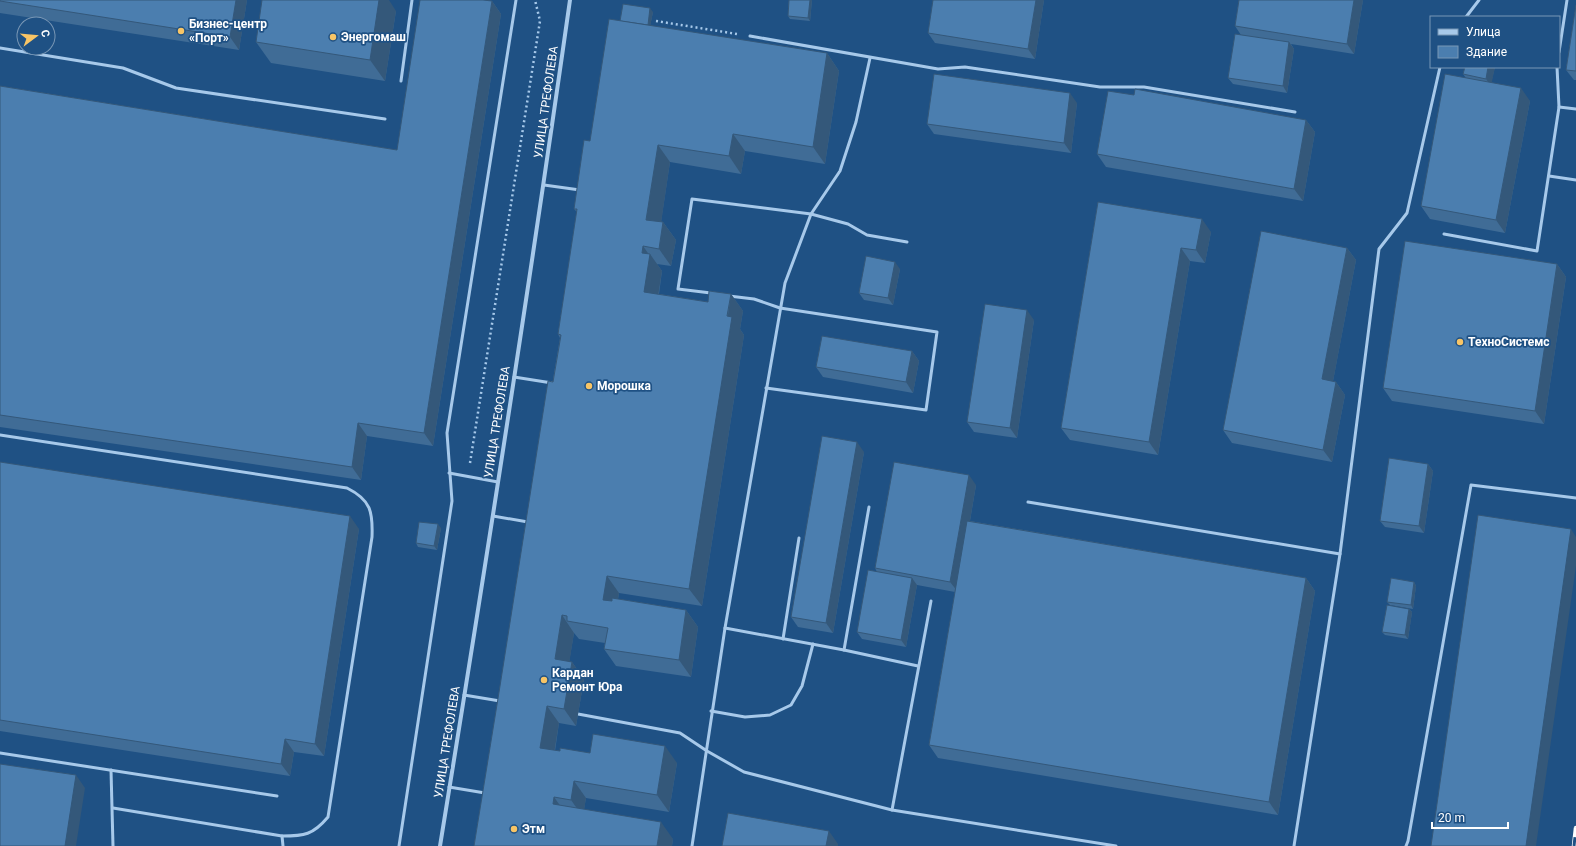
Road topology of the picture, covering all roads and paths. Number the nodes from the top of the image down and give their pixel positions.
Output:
1 (412, 0) edge
2 (516, 0) edge
3 (535, 0) edge
4 (570, 0) edge
5 (1479, 0) edge
6 (1567, 0) edge
7 (1467, 16) edge
8 (656, 21) dead end
9 (750, 36) joint
10 (1560, 46) edge
11 (0, 48) edge
12 (870, 58) junction
13 (1440, 68) edge
14 (1557, 68) edge
15 (401, 81) dead end
16 (1559, 106) junction
17 (1576, 109) edge
18 (1295, 112) dead end
19 (385, 119) dead end
20 (1549, 176) junction
21 (1576, 180) edge
22 (544, 185) junction
23 (584, 191) edge
24 (810, 214) junction
25 (1444, 234) edge
26 (907, 242) dead end
27 (716, 294) edge
28 (724, 295) edge
29 (780, 308) junction
30 (514, 377) junction
31 (560, 385) edge
32 (766, 388) junction
33 (0, 435) edge
34 (450, 473) junction
35 (468, 476) junction
36 (498, 482) junction
37 (1576, 498) edge
38 (1028, 502) dead end
39 (869, 507) dead end
40 (493, 516) junction
41 (534, 522) edge
42 (799, 538) dead end
43 (1340, 554) junction
44 (931, 601) dead end
45 (724, 628) junction
46 (783, 639) junction
47 (813, 644) junction
48 (844, 650) junction
49 (918, 666) junction
50 (464, 696) junction
51 (505, 702) edge
52 (711, 711) junction
53 (578, 714) dead end
54 (707, 751) junction
55 (0, 753) edge
56 (111, 770) junction
57 (450, 787) junction
58 (490, 793) edge
59 (277, 796) dead end
60 (113, 808) junction
61 (892, 810) junction
62 (282, 836) junction
63 (113, 846) edge
64 (283, 846) edge
65 (399, 846) edge
66 (440, 846) edge
67 (692, 846) edge
68 (1116, 846) edge
69 (1294, 846) edge
70 (1406, 846) edge

1 - 15 lane
2 - 34 lane
3 - 35 path
4 - 22 street, УЛИЦА ТРЕФОЛЕВА
5 - 7 lane
6 - 10 lane
8 - 9 path
9 - 12 lane
11 - 19 lane
12 - 18 lane
12 - 24 lane
13 - 43 lane
14 - 16 lane
16 - 17 lane
16 - 20 lane
20 - 21 lane
20 - 25 lane
22 - 23 lane
22 - 30 street, УЛИЦА ТРЕФОЛЕВА
24 - 26 lane
24 - 27 lane
24 - 29 lane
28 - 29 lane
29 - 32 lane
29 - 32 lane
30 - 31 lane
30 - 36 street, УЛИЦА ТРЕФОЛЕВА
32 - 45 lane
33 - 62 lane
34 - 35 lane
34 - 65 lane
35 - 36 lane
36 - 40 street, УЛИЦА ТРЕФОЛЕВА
37 - 70 lane
38 - 43 lane
39 - 48 lane
40 - 41 lane
40 - 50 street, УЛИЦА ТРЕФОЛЕВА
42 - 46 lane
43 - 69 lane
44 - 49 lane
45 - 46 lane
45 - 52 lane
46 - 47 lane
47 - 48 lane
47 - 52 lane
48 - 49 lane
49 - 61 lane
50 - 51 lane
50 - 57 street, УЛИЦА ТРЕФОЛЕВА
52 - 54 lane
53 - 54 lane
54 - 61 lane
54 - 67 lane
55 - 56 lane
56 - 59 lane
56 - 60 lane
57 - 58 lane
57 - 66 street, УЛИЦА ТРЕФОЛЕВА
60 - 62 lane
60 - 63 lane
61 - 68 lane
62 - 64 lane

